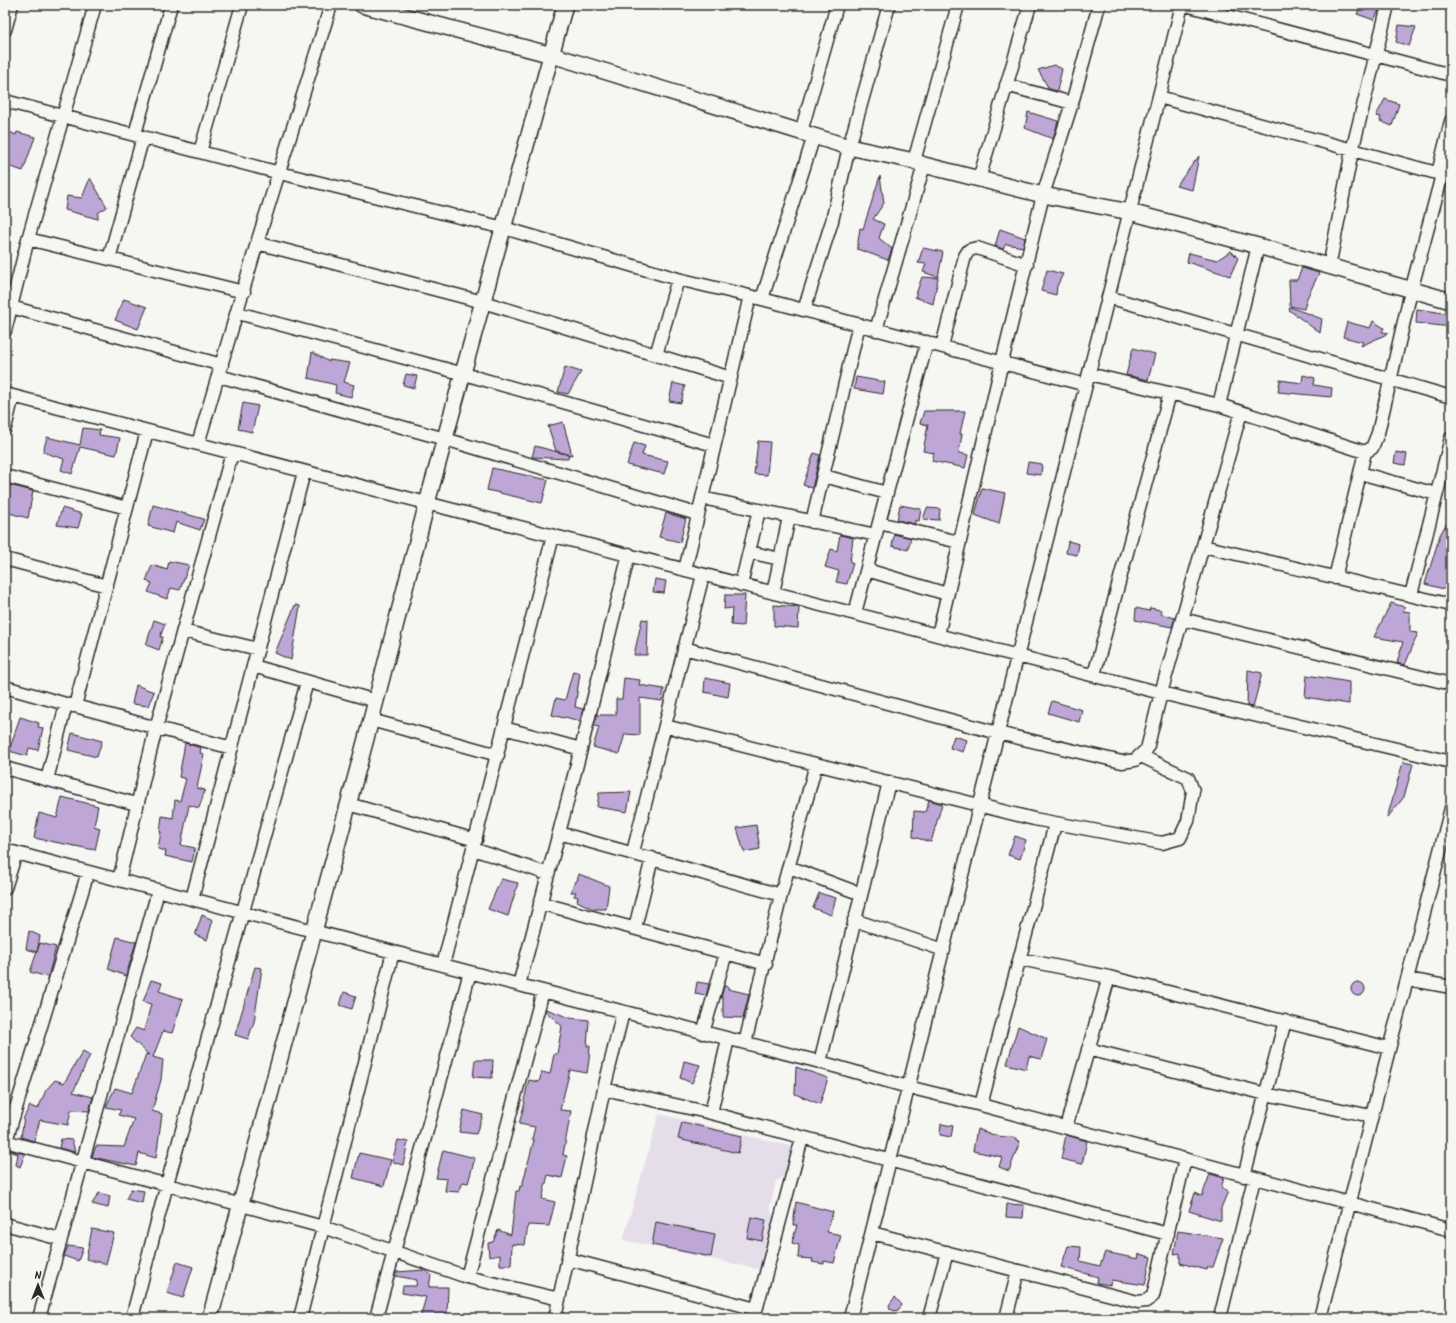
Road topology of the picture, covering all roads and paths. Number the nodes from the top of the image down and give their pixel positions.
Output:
1 (12, 5) edge
2 (95, 5) edge
3 (170, 5) edge
4 (242, 5) edge
5 (331, 5) edge
6 (362, 5) edge
7 (565, 5) edge
8 (837, 5) edge
9 (888, 5) edge
10 (958, 5) edge
11 (1030, 5) edge
12 (1099, 5) edge
13 (1182, 5) edge
14 (1186, 5) edge
15 (1388, 5) edge
16 (5, 30) edge
17 (552, 54) junction
18 (1376, 54) junction
19 (1451, 74) edge
20 (1006, 85) junction
21 (1159, 97) junction
22 (5, 101) edge
23 (1072, 103) junction
24 (63, 116) junction
25 (1451, 121) edge
26 (807, 134) junction
27 (139, 136) junction
28 (849, 147) junction
29 (1352, 151) junction
30 (200, 152) junction
31 (919, 163) junction
32 (280, 173) junction
33 (1444, 175) edge
34 (980, 179) junction
35 (1043, 195) junction
36 (1130, 212) junction
37 (504, 228) junction
38 (28, 239) junction
39 (257, 243) junction
40 (1258, 246) junction
41 (109, 259) junction
42 (1027, 265) junction
43 (1329, 267) junction
44 (678, 279) junction
45 (1411, 291) junction
46 (244, 292) junction
47 (750, 296) junction
48 (1108, 298) junction
49 (762, 299) junction
50 (1451, 301) edge
51 (482, 302) junction
52 (11, 307) junction
53 (804, 310) junction
54 (238, 313) junction
55 (859, 324) junction
56 (876, 330) junction
57 (5, 331) edge
58 (1237, 334) junction
59 (928, 342) junction
60 (942, 346) junction
61 (656, 355) junction
62 (1002, 362) junction
63 (220, 371) junction
64 (464, 374) junction
65 (730, 378) junction
66 (1390, 378) junction
67 (1087, 380) junction
68 (1170, 393) junction
69 (9, 395) edge
70 (1451, 397) edge
71 (1219, 404) junction
72 (1241, 412) junction
73 (5, 428) edge
74 (147, 431) junction
75 (1451, 438) edge
76 (445, 440) junction
77 (198, 444) junction
78 (714, 445) junction
79 (1365, 452) junction
80 (232, 453) junction
81 (304, 472) junction
82 (1360, 474) junction
83 (5, 476) edge
84 (824, 476) junction
85 (887, 493) junction
86 (1436, 494) junction
87 (702, 498) junction
88 (427, 503) junction
89 (127, 508) junction
90 (759, 510) junction
91 (697, 514) junction
92 (789, 517) junction
93 (812, 522) junction
94 (878, 529) junction
95 (553, 536) junction
96 (959, 542) junction
97 (1203, 546) junction
98 (749, 552) junction
99 (629, 554) junction
100 (5, 559) edge
101 (780, 559) junction
102 (685, 570) junction
103 (867, 570) junction
104 (703, 575) junction
105 (1336, 578) junction
106 (741, 585) junction
107 (107, 586) junction
108 (773, 593) junction
109 (947, 594) junction
110 (1411, 595) junction
111 (1451, 605) edge
112 (855, 613) junction
113 (1182, 619) junction
114 (183, 631) junction
115 (938, 635) junction
116 (684, 648) junction
117 (258, 649) junction
118 (1018, 656) junction
119 (253, 666) junction
120 (1094, 675) junction
121 (307, 682) junction
122 (1451, 684) edge
123 (5, 687) edge
124 (1161, 693) junction
125 (376, 701) junction
126 (71, 705) junction
127 (371, 720) junction
128 (665, 726) junction
129 (156, 728) junction
130 (504, 728) junction
131 (998, 733) junction
132 (232, 748) junction
133 (581, 749) junction
134 (498, 755) junction
135 (1141, 756) junction
136 (1451, 762) edge
137 (816, 764) junction
138 (5, 768) edge
139 (47, 780) junction
140 (889, 782) junction
141 (136, 804) junction
142 (348, 804) junction
143 (980, 806) junction
144 (1451, 808) edge
145 (1055, 824) junction
146 (559, 833) junction
147 (1447, 839) edge
148 (474, 844) junction
149 (10, 851) edge
150 (633, 852) junction
151 (652, 858) junction
152 (789, 867) junction
153 (88, 872) junction
154 (548, 874) junction
155 (119, 880) junction
156 (5, 888) edge
157 (158, 891) junction
158 (861, 894) junction
159 (781, 895) junction
160 (192, 899) junction
161 (540, 903) junction
162 (244, 913) junction
163 (854, 920) junction
164 (635, 928) junction
165 (313, 931) junction
166 (944, 950) junction
167 (393, 952) junction
168 (726, 953) junction
169 (1020, 959) junction
170 (766, 964) junction
171 (443, 965) junction
172 (470, 972) junction
173 (1109, 977) junction
174 (1407, 979) junction
175 (519, 985) junction
176 (1451, 987) edge
177 (543, 991) junction
178 (624, 1012) junction
179 (1285, 1021) junction
180 (703, 1032) junction
181 (728, 1039) junction
182 (745, 1043) junction
183 (1389, 1048) junction
184 (1088, 1049) junction
185 (820, 1062) junction
186 (908, 1087) junction
187 (604, 1089) junction
188 (1266, 1094) junction
189 (981, 1105) junction
190 (711, 1113) junction
191 (1371, 1116) junction
192 (1066, 1127) junction
193 (802, 1138) junction
194 (6, 1141) edge
195 (1185, 1159) junction
196 (890, 1161) junction
197 (82, 1163) junction
198 (1249, 1177) junction
199 (167, 1184) junction
200 (1350, 1203) junction
201 (240, 1204) junction
202 (5, 1224) edge
203 (323, 1227) junction
204 (1451, 1230) edge
205 (872, 1233) junction
206 (1168, 1234) junction
207 (60, 1239) junction
208 (394, 1251) junction
209 (947, 1252) junction
210 (568, 1260) junction
211 (1018, 1271) junction
212 (467, 1277) junction
213 (559, 1299) junction
214 (755, 1314) edge
215 (39, 1318) edge
216 (132, 1318) edge
217 (210, 1318) edge
218 (300, 1318) edge
219 (376, 1318) edge
220 (554, 1318) edge
221 (850, 1318) edge
222 (929, 1318) edge
223 (1006, 1318) edge
224 (1220, 1318) edge
225 (1320, 1318) edge

1 - 16 street
2 - 24 street
3 - 27 street
4 - 30 street
5 - 32 street
6 - 17 street
7 - 17 street
8 - 26 street
9 - 28 street
10 - 31 street
11 - 20 street
12 - 23 street
13 - 21 street
14 - 18 street
15 - 18 street
17 - 26 street
17 - 37 street
18 - 19 street
18 - 29 street
20 - 23 street
20 - 34 street
21 - 29 street
21 - 36 street
22 - 24 street
23 - 35 street
24 - 27 street
24 - 38 street
25 - 33 street
26 - 28 street
26 - 49 street
27 - 30 street
27 - 41 street
28 - 31 street
28 - 53 street
29 - 33 street
29 - 43 street
30 - 32 street
31 - 34 street
31 - 56 street
32 - 37 street
32 - 39 street
33 - 45 street
34 - 35 street
35 - 36 street
35 - 42 street
36 - 40 street
36 - 48 street
37 - 44 street
37 - 51 street
38 - 41 street
38 - 52 street
39 - 46 street
39 - 51 street
40 - 43 street
40 - 58 street
41 - 46 street
42 - 60 street
42 - 62 street
43 - 45 street
44 - 47 street
44 - 61 street
45 - 50 street
45 - 66 street
46 - 54 street
47 - 49 street
47 - 65 street
48 - 58 street
48 - 67 street
49 - 53 street
51 - 61 street
51 - 64 street
52 - 57 street
52 - 63 street
53 - 55 street
54 - 63 street
54 - 64 street
55 - 56 street
55 - 84 street
56 - 59 street
58 - 66 street
58 - 71 street
59 - 60 street
59 - 85 street
60 - 62 street
61 - 65 street
62 - 67 street
62 - 96 street
63 - 76 street
63 - 77 street
64 - 76 street
64 - 78 street
65 - 78 street
66 - 70 street
66 - 79 street
67 - 68 street
67 - 118 street
68 - 71 street
68 - 120 street
69 - 73 street
69 - 74 street
71 - 72 street
72 - 79 street
72 - 97 street
74 - 77 street
74 - 89 street
75 - 86 street
76 - 88 street
76 - 91 street
77 - 80 street
78 - 87 street
79 - 82 street
80 - 81 street
80 - 114 street
81 - 88 street
81 - 117 street
82 - 86 street
82 - 105 street
83 - 89 street
84 - 85 street
84 - 93 street
85 - 94 street
86 - 110 street
87 - 90 street
87 - 91 street
88 - 95 street
88 - 125 street
89 - 107 street
90 - 92 street
90 - 98 street
91 - 102 street
92 - 93 street
92 - 101 street
93 - 94 street
94 - 96 street
94 - 103 street
95 - 99 street
95 - 130 street
96 - 109 street
97 - 105 street
97 - 113 street
98 - 101 street
98 - 106 street
99 - 102 street
99 - 133 street
100 - 107 street
101 - 108 street
102 - 104 street
103 - 109 street
103 - 112 street
104 - 106 street
104 - 116 street
105 - 110 street
106 - 108 street
107 - 126 street
108 - 112 street
109 - 115 street
110 - 111 street
112 - 115 street
113 - 122 street
113 - 124 street
114 - 117 street
114 - 129 street
115 - 118 street
116 - 128 street
116 - 131 street
117 - 119 street
118 - 120 street
118 - 131 street
119 - 121 street
119 - 132 street
120 - 124 street
121 - 125 street
121 - 162 street
123 - 126 street
124 - 135 street
124 - 136 street
125 - 127 street
126 - 129 street
126 - 139 street
127 - 134 street
127 - 142 street
128 - 137 street
128 - 150 street
129 - 132 street
129 - 141 street
130 - 133 street
130 - 134 street
131 - 135 street
131 - 143 street
132 - 160 street
133 - 146 street
134 - 148 street
135 - 145 street
137 - 140 street
137 - 152 street
138 - 139 street
139 - 141 street
140 - 143 street
140 - 158 street
141 - 155 street
142 - 148 street
142 - 165 street
143 - 145 street
143 - 166 street
144 - 147 street
145 - 169 street
146 - 150 street
146 - 154 street
147 - 174 street
148 - 154 street
148 - 171 street
149 - 153 street
149 - 156 street
150 - 151 street
151 - 159 street
151 - 164 street
152 - 158 street
152 - 159 street
153 - 155 street
153 - 194 street
154 - 161 street
155 - 157 street
157 - 160 street
157 - 197 street
158 - 163 street
159 - 170 street
160 - 162 street
161 - 164 street
161 - 175 street
162 - 165 street
162 - 199 street
163 - 166 street
163 - 185 street
164 - 168 street
165 - 167 street
165 - 201 street
166 - 186 street
167 - 171 street
167 - 203 street
168 - 170 street
168 - 180 street
169 - 173 street
169 - 189 street
170 - 182 street
171 - 172 street
172 - 175 street
172 - 208 street
173 - 179 street
173 - 184 street
174 - 176 street
174 - 183 street
175 - 177 street
177 - 178 street
177 - 212 street
178 - 180 street
178 - 187 street
179 - 183 street
179 - 188 street
180 - 181 street
181 - 182 street
181 - 190 street
182 - 185 street
183 - 191 street
184 - 188 street
184 - 192 street
185 - 186 street
186 - 189 street
186 - 196 street
187 - 190 street
187 - 210 street
188 - 191 street
188 - 198 street
189 - 192 street
190 - 193 street
191 - 200 street
192 - 195 street
193 - 196 street
193 - 214 street
194 - 197 street
195 - 198 street
195 - 206 street
196 - 205 street
196 - 206 street
197 - 199 street
197 - 207 street
198 - 200 street
198 - 224 street
199 - 201 street
199 - 216 street
200 - 204 street
200 - 225 street
201 - 203 street
201 - 217 street
202 - 207 street
203 - 208 street
203 - 218 street
205 - 209 street
205 - 221 street
206 - 211 street
207 - 215 street
208 - 212 street
208 - 219 street
209 - 211 street
209 - 222 street
210 - 213 street
210 - 214 street
211 - 223 street
212 - 213 street
213 - 220 street

